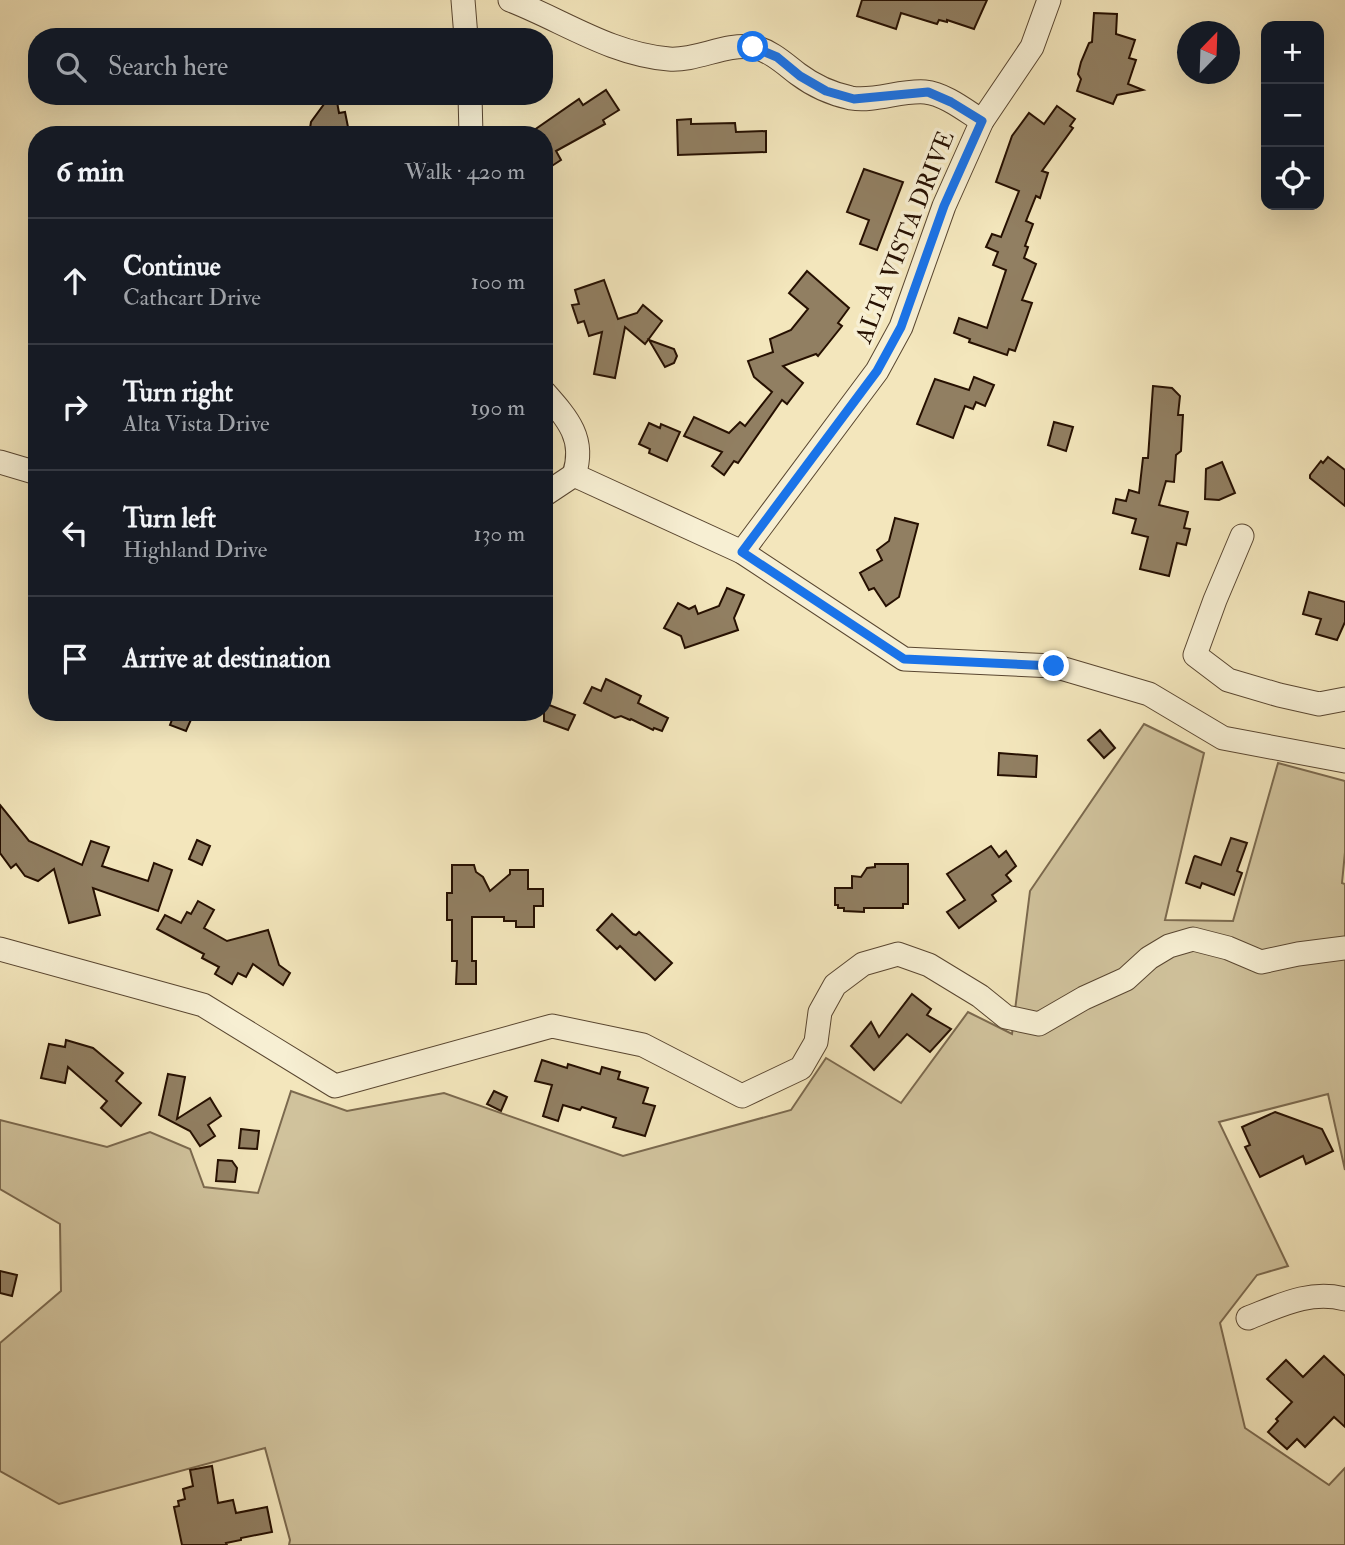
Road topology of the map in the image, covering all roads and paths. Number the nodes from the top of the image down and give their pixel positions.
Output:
1 (463, 0) edge
2 (510, 0) edge
3 (1049, 0) edge
4 (465, 28) edge
5 (470, 105) edge
6 (982, 121) junction
7 (471, 126) edge
8 (553, 403) edge
9 (0, 462) edge
10 (28, 470) edge
11 (574, 475) junction
12 (553, 489) edge
13 (1242, 536) dead end
14 (742, 552) junction
15 (1345, 699) edge
16 (1345, 761) edge
17 (1345, 948) edge
18 (0, 949) edge
19 (1345, 1299) edge
20 (1248, 1318) dead end

1 - 4 street
2 - 6 street
3 - 6 street, ALTA VISTA DRIVE
5 - 7 street
6 - 14 street, ALTA VISTA DRIVE
8 - 11 street
9 - 10 street
11 - 12 street
11 - 14 street
13 - 15 street
14 - 16 street
17 - 18 street
19 - 20 street

